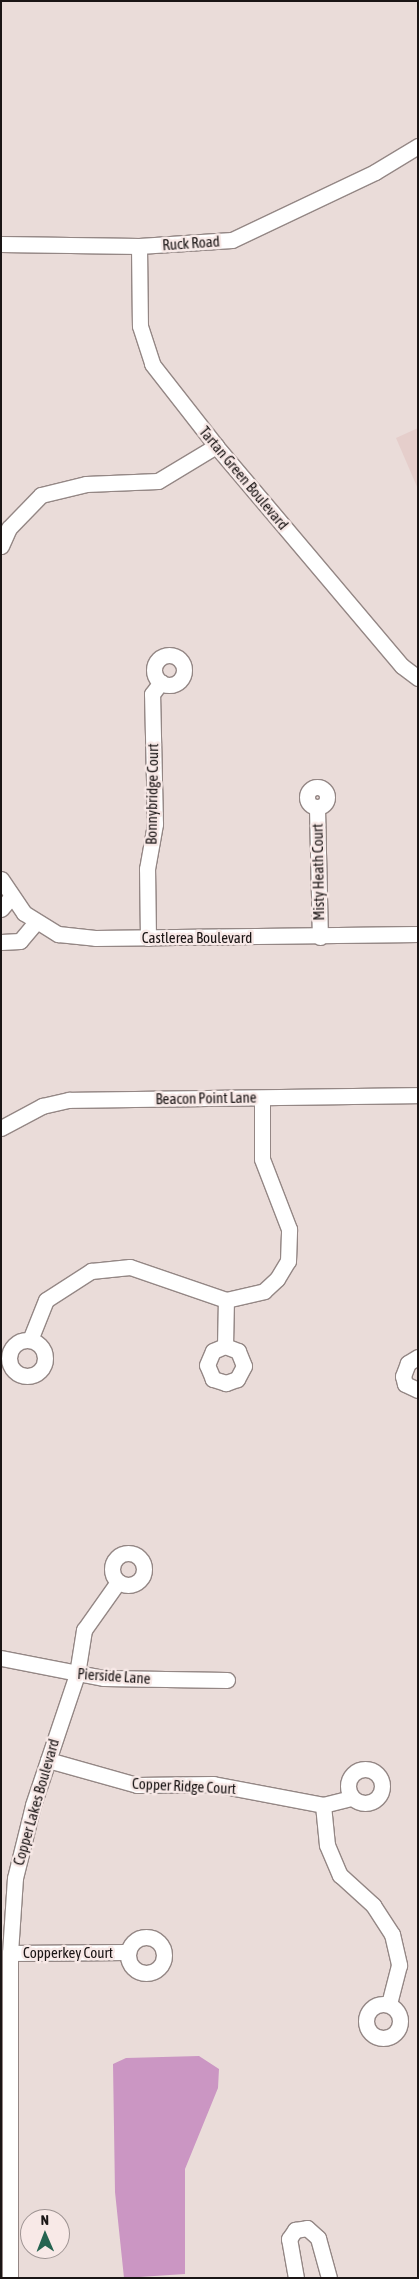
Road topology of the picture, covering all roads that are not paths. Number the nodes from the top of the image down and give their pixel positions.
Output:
1 (418, 146) edge
2 (1, 244) edge
3 (138, 246) junction
4 (216, 446) junction
5 (1, 546) edge
6 (418, 678) edge
7 (161, 682) dead end
8 (317, 808) dead end
9 (1, 879) edge
10 (6, 903) edge
11 (36, 922) junction
12 (418, 934) edge
13 (320, 937) junction
14 (148, 938) junction
15 (1, 942) edge
16 (418, 1095) edge
17 (262, 1098) junction
18 (1, 1128) edge
19 (226, 1300) junction
20 (30, 1340) dead end
21 (225, 1346) dead end
22 (418, 1357) edge
23 (418, 1390) edge
24 (118, 1582) dead end
25 (1, 1658) edge
26 (77, 1674) junction
27 (227, 1680) dead end
28 (48, 1760) junction
29 (352, 1798) dead end
30 (323, 1805) junction
31 (126, 1952) dead end
32 (10, 1953) junction
33 (389, 2004) dead end
34 (10, 2278) edge
35 (296, 2278) edge
36 (329, 2278) edge

1 - 3 street, Ruck Road
2 - 3 street, Ruck Road
3 - 4 street, Tartan Green Boulevard
4 - 5 street
4 - 6 street, Tartan Green Boulevard
7 - 14 street, Bonnybridge Court
8 - 13 street, Misty Heath Court
9 - 10 street, Castlerea Boulevard
10 - 11 street, Castlerea Boulevard
11 - 14 street, Castlerea Boulevard
11 - 15 street
12 - 13 street, Castlerea Boulevard
13 - 14 street, Castlerea Boulevard
16 - 17 street, Beacon Point Lane
17 - 18 street, Beacon Point Lane
17 - 19 street
19 - 20 street
19 - 21 street
22 - 23 street
24 - 26 street, Copper Lakes Boulevard
25 - 26 street, Pierside Lane
26 - 27 street, Pierside Lane
26 - 28 street, Copper Lakes Boulevard
28 - 30 street, Copper Ridge Court
28 - 32 street, Copper Lakes Boulevard
29 - 30 street, Copper Ridge Court
30 - 33 street
31 - 32 street, Copperkey Court
32 - 34 street, Copper Lakes Boulevard
35 - 36 street

